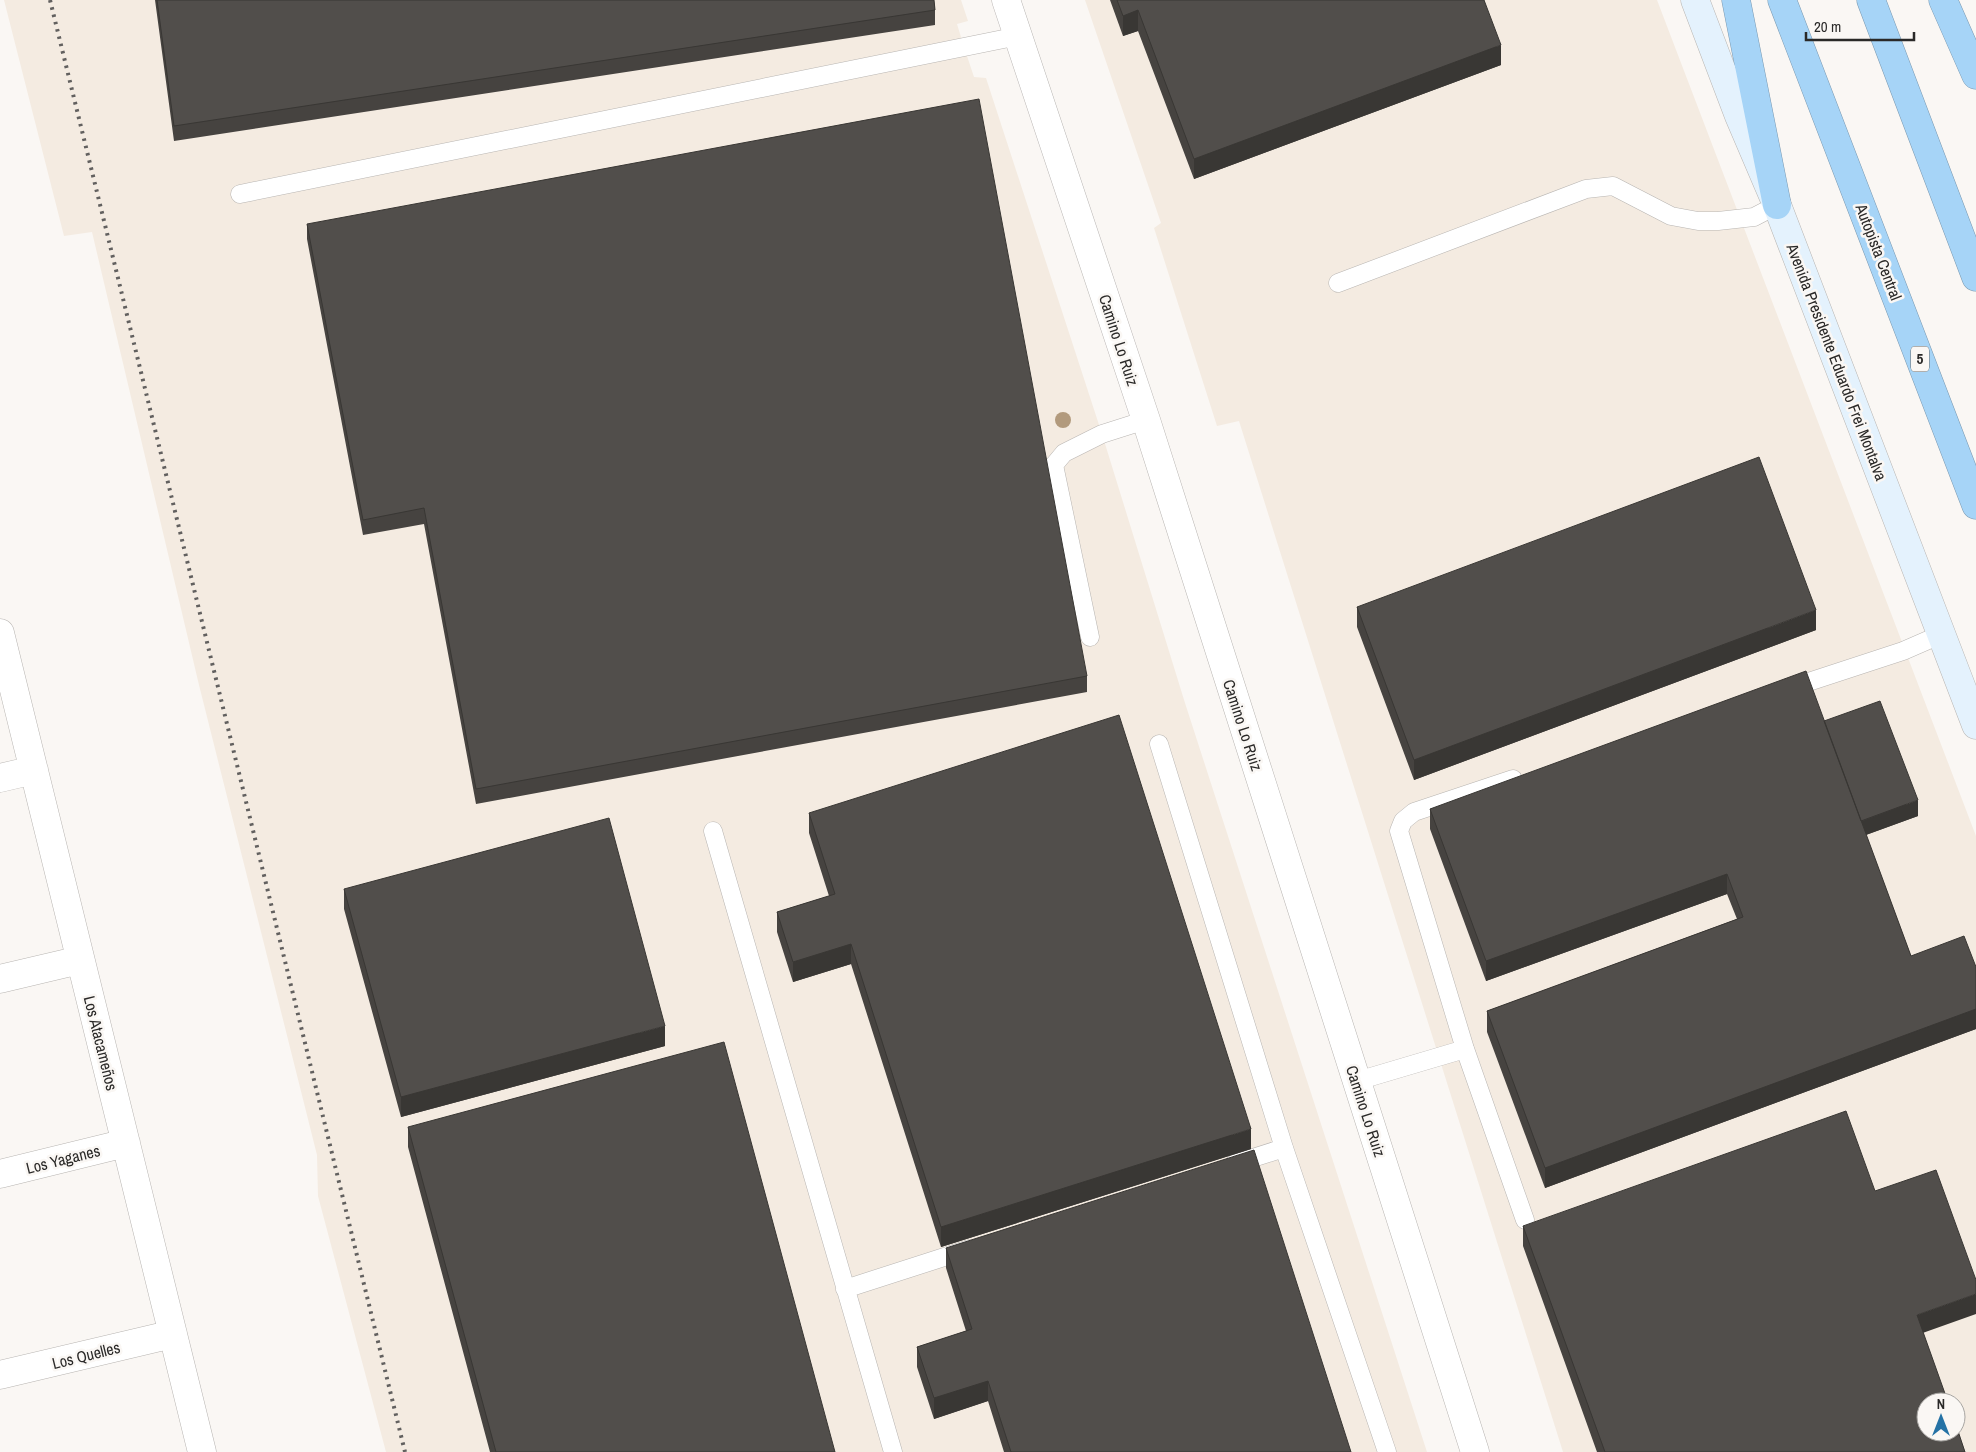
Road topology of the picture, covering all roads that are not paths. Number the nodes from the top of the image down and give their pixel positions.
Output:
1 (1006, 0) edge
2 (1695, 0) edge
3 (1736, 0) edge
4 (1782, 0) edge
5 (1871, 0) edge
6 (1943, 0) edge
7 (1018, 36) junction
8 (1976, 75) edge
9 (240, 194) dead end
10 (1778, 205) junction
11 (1976, 277) edge
12 (1338, 283) dead end
13 (1146, 420) junction
14 (1976, 505) edge
15 (0, 634) edge
16 (1942, 634) junction
17 (1090, 637) dead end
18 (1771, 694) edge
19 (1976, 725) edge
20 (1159, 744) dead end
21 (34, 770) junction
22 (1527, 774) edge
23 (0, 778) edge
24 (713, 831) dead end
25 (80, 960) junction
26 (0, 979) edge
27 (1465, 1049) junction
28 (1357, 1081) junction
29 (126, 1143) junction
30 (1284, 1148) junction
31 (1219, 1169) edge
32 (0, 1174) edge
33 (1525, 1220) dead end
34 (986, 1244) edge
35 (845, 1289) junction
36 (173, 1334) junction
37 (0, 1376) edge
38 (202, 1452) edge
39 (892, 1452) edge
40 (1387, 1452) edge
41 (1475, 1452) edge

1 - 7 street, Camino Lo Ruiz
2 - 10 main road, Avenida Presidente Eduardo Frei Montalva
3 - 10 highway
4 - 14 highway, Autopista Central / 5
5 - 11 highway
6 - 8 highway
7 - 9 lane
7 - 13 street, Camino Lo Ruiz
10 - 12 lane
10 - 16 main road, Avenida Presidente Eduardo Frei Montalva
13 - 17 lane
13 - 28 street, Camino Lo Ruiz
15 - 21 street, Los Atacameños
16 - 18 lane
16 - 19 main road, Avenida Presidente Eduardo Frei Montalva
20 - 30 lane
21 - 23 street
21 - 25 street, Los Atacameños
22 - 27 lane
24 - 35 lane
25 - 26 street
25 - 29 street, Los Atacameños
27 - 28 lane
27 - 33 lane
28 - 41 street, Camino Lo Ruiz
29 - 32 street, Los Yaganes
29 - 36 street, Los Atacameños
30 - 31 lane
30 - 40 lane
34 - 35 lane
35 - 39 lane
36 - 37 street, Los Quelles
36 - 38 street, Los Atacameños

